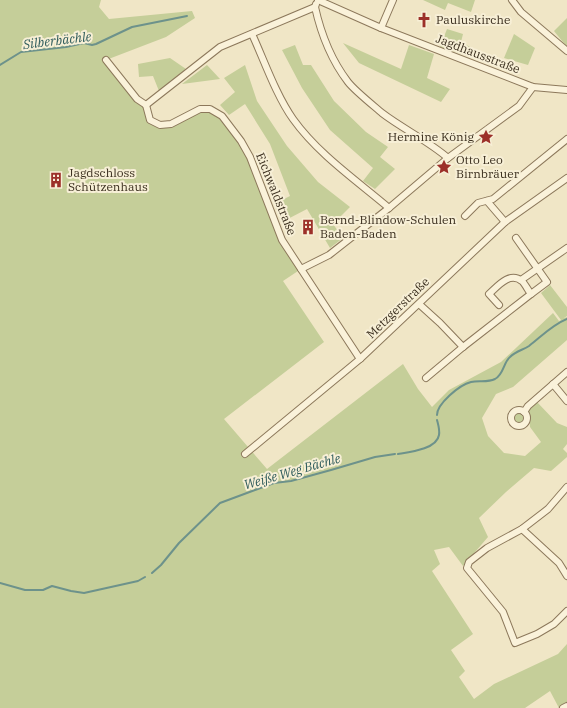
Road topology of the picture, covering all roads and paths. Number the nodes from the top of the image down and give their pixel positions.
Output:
1 (318, 0) edge
2 (394, 0) edge
3 (512, 0) edge
4 (315, 7) junction
5 (381, 28) junction
6 (252, 34) junction
7 (567, 51) edge
8 (106, 60) dead end
9 (533, 87) junction
10 (567, 90) edge
11 (146, 105) junction
12 (567, 139) edge
13 (448, 158) junction
14 (567, 178) edge
15 (487, 202) junction
16 (389, 208) junction
17 (465, 216) dead end
18 (505, 222) junction
19 (516, 238) dead end
20 (565, 250) edge
21 (567, 258) edge
22 (301, 269) junction
23 (539, 269) junction
24 (521, 280) junction
25 (532, 294) junction
26 (419, 304) junction
27 (499, 305) dead end
28 (463, 347) junction
29 (360, 359) junction
30 (567, 372) edge
31 (426, 378) dead end
32 (553, 384) junction
33 (567, 401) edge
34 (524, 412) dead end
35 (245, 454) dead end
36 (567, 487) edge
37 (522, 529) junction
38 (567, 576) edge
39 (567, 611) edge
40 (567, 706) edge
41 (563, 708) edge

1 - 4 street, Jagdhausstraße
1 - 5 street, Jagdhausstraße
2 - 5 street
3 - 7 street
4 - 6 street
4 - 13 street
5 - 9 street, Jagdhausstraße
6 - 11 street
6 - 16 street
8 - 11 street
9 - 10 street, Jagdhausstraße
9 - 13 street
11 - 22 street, Eichwaldstraße
12 - 15 street
13 - 16 street
14 - 18 street, Metzgerstraße
15 - 17 street
15 - 18 street
16 - 22 street
18 - 26 street, Metzgerstraße
19 - 23 street
20 - 21 street
20 - 23 street
22 - 29 street, Eichwaldstraße
23 - 24 street
23 - 25 street
24 - 25 street
24 - 27 street
25 - 28 street
26 - 28 street
26 - 29 street, Metzgerstraße
28 - 31 street
29 - 35 street, Metzgerstraße
30 - 32 street
32 - 33 street
32 - 34 street
36 - 37 street
37 - 38 street
37 - 39 street
40 - 41 street

